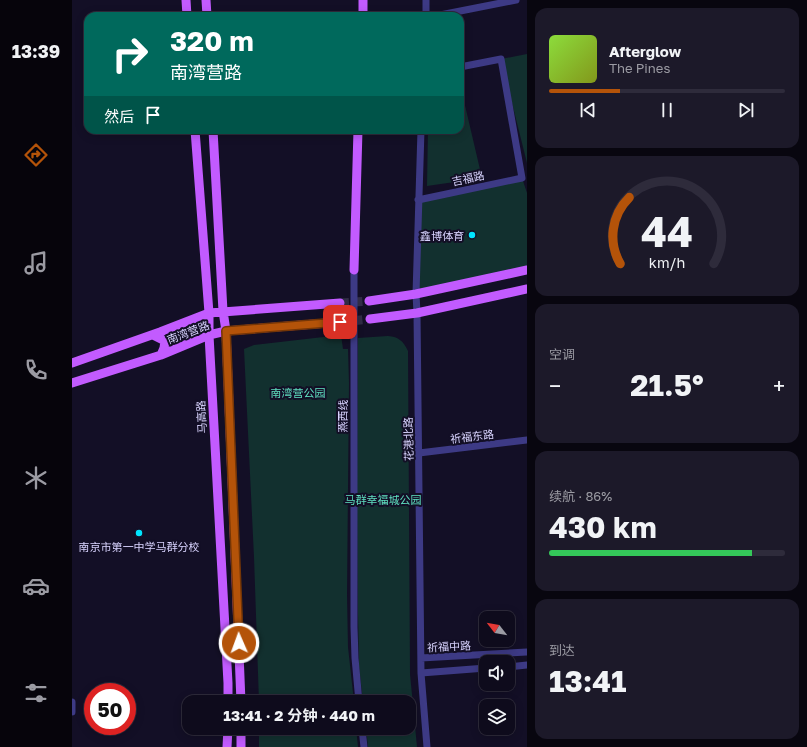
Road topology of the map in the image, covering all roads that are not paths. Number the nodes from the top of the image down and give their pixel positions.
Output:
1 (186, 0) edge
2 (206, 0) edge
3 (363, 0) edge
4 (426, 0) edge
5 (516, 0) edge
6 (187, 12) edge
7 (207, 12) edge
8 (363, 12) edge
9 (426, 12) edge
10 (455, 12) edge
11 (464, 66) edge
12 (195, 134) edge
13 (213, 134) edge
14 (358, 134) edge
15 (420, 134) edge
16 (523, 173) edge
17 (418, 200) junction
18 (354, 270) joint
19 (527, 270) edge
20 (527, 289) edge
21 (416, 294) junction
22 (369, 301) tunnel mouth
23 (340, 303) tunnel mouth
24 (223, 311) junction
25 (209, 313) junction
26 (417, 313) junction
27 (370, 319) tunnel mouth
28 (340, 322) tunnel mouth
29 (226, 331) junction
30 (153, 335) junction
31 (209, 335) junction
32 (161, 355) junction
33 (72, 362) edge
34 (72, 383) edge
35 (527, 440) edge
36 (419, 453) junction
37 (527, 652) edge
38 (421, 658) junction
39 (527, 666) edge
40 (515, 667) edge
41 (479, 669) edge
42 (421, 673) junction
43 (228, 695) edge
44 (241, 695) edge
45 (358, 695) edge
46 (72, 702) edge
47 (72, 712) edge
48 (228, 735) edge
49 (241, 735) edge
50 (363, 735) edge
51 (228, 747) edge
52 (241, 747) edge
53 (364, 747) edge
54 (427, 747) edge

1 - 6 main road
2 - 7 main road
3 - 8 main road
4 - 9 street
5 - 10 street
11 - 16 street
12 - 25 main road, 马高路
13 - 24 main road
14 - 18 main road, 燕西线
15 - 17 street, 花港北路
16 - 17 street, 吉福路
17 - 21 street, 花港北路
18 - 45 street, 燕西线
19 - 21 main road
20 - 26 main road
21 - 22 main road
21 - 26 street, 花港北路
23 - 24 main road
24 - 25 main road
24 - 29 main road
25 - 30 main road
25 - 31 main road, 马高路
26 - 27 main road
26 - 36 street, 花港北路
28 - 29 main road, 南湾营路
29 - 31 main road, 南湾营路
29 - 44 main road
30 - 32 main road
30 - 33 main road
31 - 32 main road, 南湾营路
31 - 43 main road, 马高路
32 - 34 main road, 南湾营路
35 - 36 street, 祈福东路
36 - 38 street, 花港北路
37 - 38 street, 祈福中路
38 - 42 street, 花港北路
39 - 40 street
41 - 42 street
42 - 54 street, 花港北路
46 - 47 street
48 - 51 main road
49 - 52 main road
50 - 53 street

